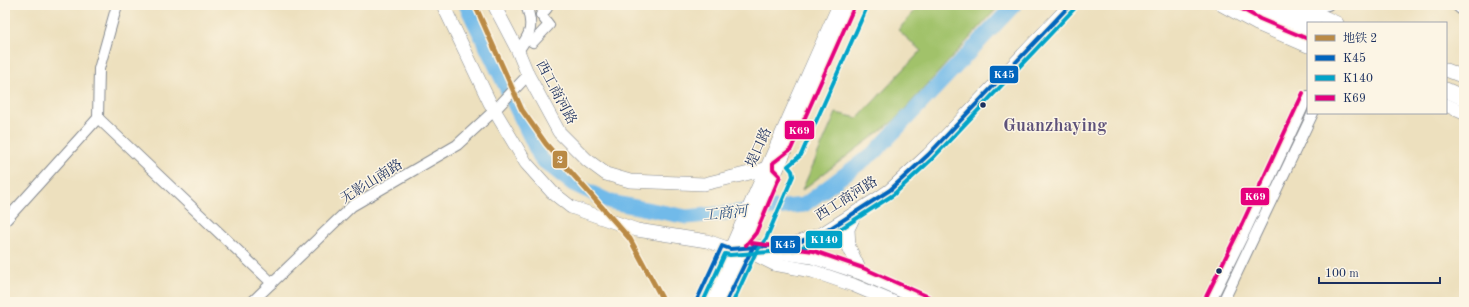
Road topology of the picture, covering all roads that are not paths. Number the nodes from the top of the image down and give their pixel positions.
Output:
1 (117, 5) edge
2 (443, 5) edge
3 (494, 5) edge
4 (526, 5) edge
5 (544, 5) edge
6 (839, 5) edge
7 (849, 5) edge
8 (1070, 5) edge
9 (1222, 5) edge
10 (1247, 5) edge
11 (1272, 5) edge
12 (1328, 5) edge
13 (1456, 5) edge
14 (1302, 7) edge
15 (1464, 12) edge
16 (1311, 22) edge
17 (1335, 22) edge
18 (1307, 32) edge
19 (527, 38) junction
20 (1307, 46) edge
21 (518, 51) junction
22 (1447, 70) edge
23 (528, 75) junction
24 (1464, 77) edge
25 (1447, 80) edge
26 (1464, 87) edge
27 (1447, 90) edge
28 (1307, 98) edge
29 (1464, 98) edge
30 (1447, 105) edge
31 (495, 110) junction
32 (1464, 113) edge
33 (1313, 114) edge
34 (98, 118) junction
35 (772, 167) junction
36 (855, 214) junction
37 (5, 221) edge
38 (743, 234) junction
39 (726, 247) junction
40 (748, 250) junction
41 (861, 273) junction
42 (272, 283) junction
43 (252, 302) edge
44 (707, 302) edge
45 (719, 302) edge
46 (893, 302) edge
47 (927, 302) edge
48 (1210, 302) edge
49 (1223, 302) edge

1 - 34 street
2 - 31 main road, 西工商河路
3 - 21 main road, 西工商河路
4 - 19 street
5 - 19 street
6 - 35 main road, 堤口路
7 - 35 main road, 堤口路
8 - 36 main road, 西工商河路
9 - 20 main road
10 - 18 highway
11 - 16 highway
12 - 14 street
13 - 15 street
14 - 17 main road
19 - 21 street
21 - 23 main road, 西工商河路
22 - 24 main road
23 - 31 street, 无影山南路
23 - 35 main road, 西工商河路
25 - 26 highway
27 - 29 highway
28 - 48 street
30 - 32 main road
31 - 39 main road, 西工商河路
31 - 42 street, 无影山南路
33 - 49 street
34 - 37 street
34 - 42 street
35 - 38 main road, 堤口路
36 - 40 main road, 西工商河路
36 - 41 main road
38 - 39 main road, 堤口路
38 - 40 main road, 堤口路
39 - 40 main road, 西工商河路
39 - 44 main road, 堤口路
40 - 41 main road
40 - 45 main road, 堤口路
40 - 46 main road
41 - 47 main road
42 - 43 street, 无影山南路

